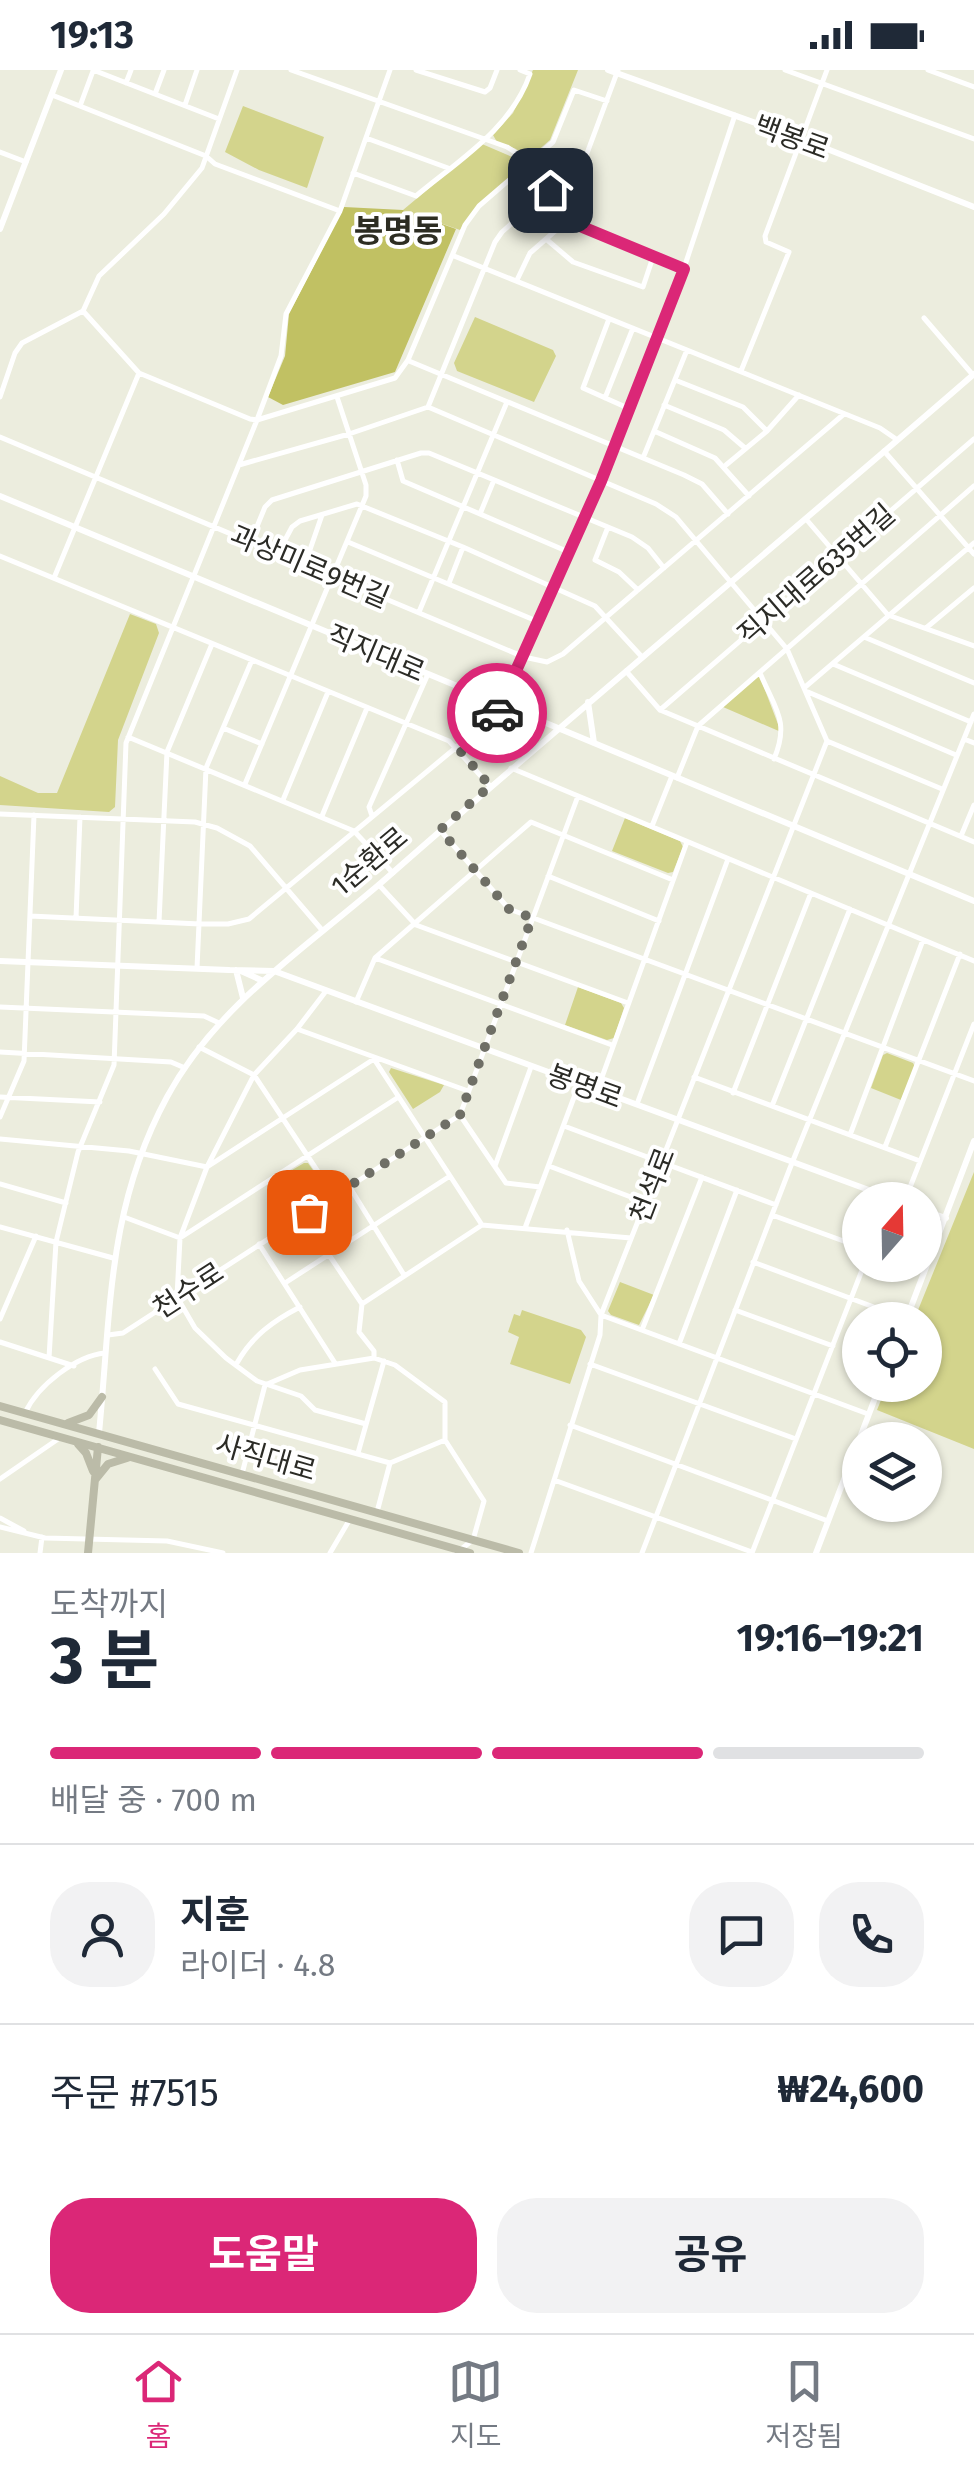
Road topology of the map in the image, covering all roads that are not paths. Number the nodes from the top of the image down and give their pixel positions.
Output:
1 (62, 70) edge
2 (94, 70) edge
3 (131, 70) edge
4 (163, 70) edge
5 (198, 70) edge
6 (237, 70) edge
7 (292, 70) edge
8 (390, 70) edge
9 (416, 70) edge
10 (497, 70) edge
11 (520, 70) edge
12 (785, 70) edge
13 (827, 70) edge
14 (928, 70) edge
15 (615, 71) edge
16 (126, 83) junction
17 (822, 84) junction
18 (974, 87) edge
19 (155, 94) junction
20 (52, 95) junction
21 (607, 100) junction
22 (379, 102) junction
23 (80, 106) junction
24 (185, 106) junction
25 (735, 116) junction
26 (219, 120) junction
27 (366, 138) junction
28 (486, 139) junction
29 (800, 139) junction
30 (974, 139) edge
31 (0, 152) edge
32 (206, 156) junction
33 (26, 162) junction
34 (528, 164) junction
35 (450, 168) junction
36 (353, 173) junction
37 (550, 190) junction
38 (974, 207) edge
39 (340, 210) junction
40 (570, 218) junction
41 (0, 228) edge
42 (546, 239) junction
43 (454, 256) junction
44 (653, 257) junction
45 (486, 268) junction
46 (684, 269) junction
47 (517, 280) junction
48 (83, 310) junction
49 (924, 318) dead end
50 (609, 319) junction
51 (632, 328) junction
52 (659, 338) junction
53 (687, 350) junction
54 (408, 360) junction
55 (741, 372) junction
56 (138, 373) junction
57 (442, 374) junction
58 (971, 376) edge
59 (674, 380) junction
60 (974, 388) edge
61 (799, 395) junction
62 (337, 396) junction
63 (0, 398) edge
64 (605, 398) junction
65 (507, 402) junction
66 (664, 405) junction
67 (428, 408) junction
68 (630, 410) junction
69 (844, 414) junction
70 (257, 420) junction
71 (654, 431) junction
72 (767, 431) junction
73 (349, 434) junction
74 (493, 435) junction
75 (0, 437) edge
76 (974, 439) edge
77 (896, 440) junction
78 (615, 446) junction
79 (746, 448) junction
80 (883, 450) junction
81 (643, 458) junction
82 (397, 460) junction
83 (239, 464) junction
84 (725, 466) junction
85 (361, 472) junction
86 (477, 472) junction
87 (95, 476) junction
88 (494, 480) junction
89 (601, 481) junction
90 (974, 486) edge
91 (916, 487) junction
92 (0, 496) edge
93 (749, 496) junction
94 (464, 506) junction
95 (361, 508) junction
96 (480, 514) junction
97 (728, 514) junction
98 (322, 515) junction
99 (940, 516) junction
100 (585, 518) junction
101 (806, 518) junction
102 (215, 526) junction
103 (608, 527) junction
104 (75, 528) junction
105 (696, 541) junction
106 (252, 542) junction
107 (347, 542) junction
108 (450, 542) junction
109 (462, 547) junction
110 (972, 548) edge
111 (571, 552) junction
112 (278, 553) junction
113 (0, 556) edge
114 (838, 556) junction
115 (306, 564) junction
116 (664, 568) junction
117 (332, 576) junction
118 (434, 576) junction
119 (194, 577) junction
120 (54, 578) junction
121 (729, 582) junction
122 (449, 583) junction
123 (861, 584) junction
124 (974, 588) edge
125 (555, 589) junction
126 (638, 590) junction
127 (419, 612) junction
128 (888, 615) junction
129 (608, 616) junction
130 (763, 620) junction
131 (539, 622) junction
132 (313, 626) junction
133 (173, 628) junction
134 (925, 628) junction
135 (864, 637) junction
136 (212, 644) junction
137 (974, 646) edge
138 (787, 649) junction
139 (524, 657) junction
140 (642, 657) junction
141 (252, 660) junction
142 (833, 664) junction
143 (625, 671) junction
144 (760, 672) junction
145 (428, 674) junction
146 (292, 677) junction
147 (974, 684) edge
148 (804, 689) junction
149 (328, 692) junction
150 (588, 702) junction
151 (502, 705) junction
152 (367, 708) junction
153 (660, 710) junction
154 (521, 713) junction
155 (974, 714) edge
156 (971, 722) junction
157 (405, 723) junction
158 (698, 726) junction
159 (223, 728) junction
160 (558, 728) junction
161 (128, 737) junction
162 (964, 738) junction
163 (827, 740) junction
164 (974, 743) edge
165 (262, 744) junction
166 (594, 744) junction
167 (456, 746) junction
168 (166, 752) junction
169 (528, 754) junction
170 (956, 755) junction
171 (774, 759) junction
172 (206, 768) junction
173 (511, 768) junction
174 (812, 774) junction
175 (675, 777) junction
176 (245, 784) junction
177 (490, 786) junction
178 (942, 789) junction
179 (578, 796) junction
180 (283, 801) junction
181 (974, 805) edge
182 (0, 814) edge
183 (34, 815) junction
184 (372, 816) junction
185 (80, 817) junction
186 (322, 817) junction
187 (122, 819) junction
188 (163, 821) junction
189 (928, 823) junction
190 (203, 824) junction
191 (793, 824) junction
192 (652, 826) junction
193 (440, 830) junction
194 (354, 831) junction
195 (564, 835) junction
196 (961, 836) junction
197 (688, 842) junction
198 (974, 842) edge
199 (728, 859) junction
200 (475, 870) junction
201 (908, 872) junction
202 (392, 873) junction
203 (548, 876) junction
204 (772, 876) junction
205 (673, 880) junction
206 (379, 885) junction
207 (288, 889) junction
208 (811, 893) junction
209 (974, 901) edge
210 (850, 909) junction
211 (30, 916) junction
212 (76, 918) junction
213 (532, 918) junction
214 (118, 920) junction
215 (658, 921) junction
216 (159, 922) junction
217 (200, 924) junction
218 (416, 925) junction
219 (888, 925) junction
220 (322, 930) junction
221 (924, 940) junction
222 (960, 954) junction
223 (375, 958) junction
224 (645, 960) junction
225 (974, 960) edge
226 (0, 961) edge
227 (516, 961) junction
228 (28, 962) junction
229 (116, 966) junction
230 (197, 968) junction
231 (232, 970) junction
232 (274, 971) junction
233 (684, 975) junction
234 (263, 981) junction
235 (728, 990) junction
236 (326, 991) junction
237 (243, 998) junction
238 (356, 1002) junction
239 (500, 1004) junction
240 (628, 1004) junction
241 (768, 1006) junction
242 (0, 1007) edge
243 (27, 1008) junction
244 (114, 1012) junction
245 (808, 1020) junction
246 (219, 1024) junction
247 (974, 1024) edge
248 (298, 1028) junction
249 (846, 1034) junction
250 (613, 1045) junction
251 (199, 1047) junction
252 (484, 1048) junction
253 (883, 1048) junction
254 (0, 1052) edge
255 (24, 1054) junction
256 (112, 1056) junction
257 (374, 1058) junction
258 (920, 1062) junction
259 (532, 1067) junction
260 (184, 1068) junction
261 (254, 1074) junction
262 (955, 1074) junction
263 (694, 1077) junction
264 (974, 1082) edge
265 (579, 1084) junction
266 (596, 1090) junction
267 (469, 1091) junction
268 (733, 1092) junction
269 (399, 1097) junction
270 (0, 1098) edge
271 (8, 1098) junction
272 (100, 1102) junction
273 (637, 1105) junction
274 (772, 1107) junction
275 (460, 1115) junction
276 (0, 1117) edge
277 (283, 1120) junction
278 (677, 1120) junction
279 (812, 1121) junction
280 (564, 1126) junction
281 (425, 1136) junction
282 (850, 1136) junction
283 (0, 1140) edge
284 (974, 1140) edge
285 (80, 1145) junction
286 (885, 1148) junction
287 (142, 1152) junction
288 (308, 1157) junction
289 (920, 1161) junction
290 (661, 1162) junction
291 (795, 1162) junction
292 (495, 1166) junction
293 (549, 1166) junction
294 (208, 1167) junction
295 (450, 1176) junction
296 (702, 1177) junction
297 (846, 1182) edge
298 (912, 1182) edge
299 (0, 1184) edge
300 (349, 1186) junction
301 (540, 1187) junction
302 (737, 1190) junction
303 (334, 1196) junction
304 (645, 1202) junction
305 (66, 1203) junction
306 (776, 1204) junction
307 (772, 1215) junction
308 (121, 1216) junction
309 (942, 1216) edge
310 (946, 1218) junction
311 (482, 1225) junction
312 (0, 1226) edge
313 (374, 1227) junction
314 (525, 1228) junction
315 (568, 1230) junction
316 (36, 1236) junction
317 (180, 1238) junction
318 (632, 1238) junction
319 (842, 1240) edge
320 (56, 1242) junction
321 (259, 1244) junction
322 (330, 1255) junction
323 (113, 1258) junction
324 (753, 1262) junction
325 (404, 1275) junction
326 (858, 1282) edge
327 (285, 1283) junction
328 (0, 1286) edge
329 (13, 1290) junction
330 (178, 1297) junction
331 (852, 1299) junction
332 (860, 1302) edge
333 (913, 1302) edge
334 (362, 1304) junction
335 (300, 1306) junction
336 (735, 1310) junction
337 (601, 1315) junction
338 (0, 1319) edge
339 (642, 1330) junction
340 (107, 1335) junction
341 (0, 1342) edge
342 (679, 1344) junction
343 (833, 1346) junction
344 (106, 1353) junction
345 (49, 1358) junction
346 (374, 1358) junction
347 (717, 1358) junction
348 (384, 1361) junction
349 (236, 1363) junction
350 (335, 1363) junction
351 (590, 1364) junction
352 (74, 1366) junction
353 (155, 1369) dead end
354 (265, 1385) junction
355 (814, 1394) junction
356 (102, 1397) junction
357 (873, 1402) edge
358 (700, 1404) junction
359 (0, 1406) edge
360 (25, 1413) junction
361 (868, 1414) junction
362 (0, 1420) edge
363 (59, 1422) junction
364 (366, 1424) junction
365 (254, 1425) junction
366 (570, 1426) junction
367 (99, 1433) junction
368 (61, 1438) junction
369 (796, 1439) junction
370 (445, 1440) junction
371 (74, 1441) junction
372 (98, 1448) junction
373 (358, 1453) junction
374 (132, 1458) junction
375 (390, 1462) junction
376 (676, 1465) junction
377 (242, 1474) junction
378 (0, 1478) edge
379 (95, 1480) junction
380 (554, 1480) junction
381 (773, 1500) junction
382 (376, 1512) junction
383 (656, 1517) junction
384 (0, 1518) edge
385 (350, 1519) junction
386 (828, 1521) junction
387 (0, 1527) edge
388 (32, 1536) junction
389 (42, 1538) junction
390 (89, 1538) junction
391 (465, 1548) edge
392 (40, 1553) edge
393 (88, 1553) edge
394 (222, 1553) edge
395 (330, 1553) edge
396 (519, 1553) edge
397 (531, 1553) edge
398 (642, 1553) edge
399 (752, 1553) edge
400 (816, 1553) edge

1 - 20 street
2 - 16 street
2 - 23 street
3 - 16 street
4 - 19 street
5 - 24 street
6 - 26 street
7 - 22 street
8 - 22 street
9 - 10 street
11 - 28 street
12 - 17 street
13 - 17 street
14 - 18 street
15 - 21 street
15 - 25 street, 백봉로
16 - 19 street
17 - 29 street
17 - 30 street
19 - 24 street
20 - 23 street
20 - 33 street
21 - 34 street
21 - 37 street
22 - 27 street
22 - 28 street
23 - 32 street
24 - 26 street
25 - 29 street, 백봉로
25 - 46 street
26 - 32 street
27 - 35 street
27 - 36 street
28 - 34 street
28 - 35 street
29 - 38 street, 백봉로
29 - 55 street
31 - 33 street
32 - 39 street
32 - 48 street
33 - 41 street
34 - 37 street
34 - 43 street
35 - 36 street
36 - 39 street
37 - 40 street
37 - 45 street
39 - 70 street
40 - 42 street
40 - 44 street
42 - 44 street
42 - 47 street
43 - 45 street
43 - 54 street
44 - 46 street
45 - 47 street
45 - 57 street
46 - 52 street
47 - 50 street
48 - 56 street
48 - 63 street
49 - 58 street
50 - 51 street
50 - 64 street
51 - 52 street
51 - 64 street
52 - 53 street
52 - 68 street
53 - 55 street
53 - 59 street
54 - 57 street
54 - 62 street
55 - 61 street
56 - 70 street
56 - 87 street
57 - 65 street
57 - 67 street
58 - 60 street
58 - 77 street, 1순환로
59 - 66 street
59 - 72 street
61 - 69 street
61 - 72 street
62 - 70 street
62 - 73 street
64 - 68 street
65 - 74 street
65 - 78 street
66 - 71 street
66 - 79 street
67 - 73 street
67 - 74 street
68 - 78 street
69 - 77 street
69 - 93 street
70 - 83 street
71 - 81 street
71 - 84 street
72 - 79 street
73 - 83 street
73 - 85 street
74 - 86 street
74 - 89 street
75 - 87 street, 과상미로9번길
76 - 91 street, 직지대로635번길
77 - 80 street, 1순환로
78 - 81 street
78 - 89 street
79 - 84 street
80 - 91 street
80 - 101 street, 1순환로
81 - 97 street
82 - 85 street
82 - 86 street
82 - 94 street
83 - 102 street
84 - 93 street
85 - 95 street
85 - 106 street
86 - 88 street
86 - 94 street
87 - 102 street, 과상미로9번길
87 - 104 street
88 - 96 street
88 - 100 street
89 - 100 street
89 - 105 street
90 - 99 street
91 - 99 street
91 - 114 street, 직지대로635번길
92 - 104 street, 직지대로
93 - 97 street
94 - 96 street
94 - 108 street
95 - 98 street
95 - 107 street
95 - 108 street
96 - 111 street
97 - 105 street
98 - 112 street
98 - 115 street
99 - 110 street
99 - 123 street
100 - 103 street
100 - 111 street
101 - 114 street
101 - 121 street, 1순환로
102 - 106 street, 과상미로9번길
102 - 119 street
103 - 116 street
103 - 126 street
104 - 119 street, 직지대로
104 - 120 street
105 - 116 street
105 - 121 street
106 - 112 street, 과상미로9번길
107 - 117 street
107 - 118 street
108 - 109 street
108 - 118 street
109 - 122 street
109 - 125 street
110 - 128 street
111 - 125 street
112 - 115 street, 과상미로9번길
113 - 120 street
114 - 123 street
114 - 130 street, 직지대로635번길
115 - 117 street, 과상미로9번길
116 - 126 street
117 - 127 street, 과상미로9번길
117 - 132 street
118 - 122 street
118 - 127 street
119 - 132 street, 직지대로
119 - 133 street
120 - 133 street
121 - 130 street
121 - 140 street, 1순환로
122 - 131 street
123 - 128 street
123 - 138 street
124 - 134 street
125 - 129 street
125 - 131 street
126 - 129 street
127 - 139 street, 과상미로9번길
128 - 134 street
128 - 135 street
129 - 139 street
129 - 140 street
130 - 138 street
130 - 153 street, 직지대로635번길
131 - 139 street
132 - 145 street, 직지대로
132 - 146 street
133 - 136 street
133 - 161 street
134 - 137 street
135 - 142 street
135 - 147 street
136 - 141 street
136 - 168 street
138 - 144 street
138 - 148 street
139 - 151 street
140 - 143 street, 1순환로
141 - 146 street
141 - 159 street
142 - 148 street
142 - 156 street
143 - 150 street, 1순환로
143 - 153 street
144 - 158 street
144 - 171 street
145 - 151 street, 직지대로
145 - 157 street
146 - 149 street
146 - 165 street
148 - 163 street
148 - 170 street
149 - 152 street
149 - 180 street
150 - 160 street, 1순환로
150 - 166 street
151 - 154 street, 직지대로
151 - 167 street
152 - 157 street
152 - 186 street
153 - 158 street
154 - 160 street, 직지대로
154 - 169 street
155 - 156 street
156 - 162 street
157 - 167 street
157 - 184 street
158 - 171 street
158 - 175 street
159 - 165 street
159 - 172 street
160 - 166 street, 직지대로
160 - 169 street, 1순환로
161 - 168 street
161 - 187 street
162 - 164 street
162 - 170 street
163 - 174 street, 천석로
163 - 178 street
165 - 176 street
166 - 175 street, 직지대로
167 - 177 street
167 - 184 street
168 - 172 street
168 - 188 street
169 - 173 street, 1순환로
170 - 178 street
171 - 174 street
172 - 176 street
172 - 190 street
173 - 177 street, 1순환로
173 - 179 street
174 - 189 street
174 - 191 street, 천석로
175 - 191 street, 직지대로
175 - 192 street
176 - 180 street
177 - 193 street, 1순환로
178 - 189 street
179 - 192 street
179 - 195 street
180 - 186 street
181 - 196 street
182 - 183 street
183 - 185 street
183 - 211 street
184 - 194 street
185 - 187 street
185 - 212 street
186 - 194 street
187 - 188 street
187 - 214 street
188 - 190 street
188 - 216 street
189 - 196 street
189 - 201 street
190 - 207 street
190 - 217 street
191 - 201 street, 직지대로
191 - 204 street, 천석로
192 - 197 street
193 - 200 street
193 - 202 street, 1순환로
194 - 202 street
194 - 207 street
195 - 200 street
195 - 203 street
195 - 205 street
196 - 198 street
197 - 199 street
197 - 205 street
199 - 204 street
199 - 233 street
200 - 213 street
200 - 218 street
201 - 209 street, 직지대로
201 - 219 street
202 - 206 street, 1순환로
203 - 213 street
203 - 215 street
204 - 208 street
204 - 235 street, 천석로
205 - 215 street
206 - 218 street
206 - 220 street, 1순환로
207 - 217 street
207 - 220 street
208 - 210 street
208 - 241 street
210 - 219 street
210 - 245 street
211 - 212 street
211 - 228 street
212 - 214 street
213 - 224 street
213 - 227 street
214 - 216 street
214 - 229 street
215 - 224 street
216 - 217 street
217 - 230 street
218 - 223 street
218 - 227 street
219 - 221 street
219 - 249 street
220 - 232 street, 1순환로
221 - 222 street
221 - 253 street
222 - 225 street
222 - 258 street
223 - 238 street
223 - 239 street
224 - 233 street
224 - 240 street
226 - 228 street
227 - 239 street
227 - 240 street
228 - 229 street
228 - 243 street
229 - 230 street
229 - 244 street
230 - 231 street
231 - 232 street, 봉명로
231 - 234 street
231 - 237 street
232 - 234 street, 1순환로
232 - 236 street, 봉명로
233 - 235 street
233 - 273 street
234 - 237 street, 1순환로
235 - 241 street
235 - 263 street, 천석로
236 - 238 street, 봉명로
236 - 248 street
237 - 246 street, 1순환로
238 - 252 street, 봉명로
239 - 250 street
239 - 252 street
240 - 250 street
241 - 245 street
241 - 268 street
242 - 243 street
243 - 244 street
243 - 255 street
244 - 246 street
244 - 256 street
245 - 249 street
245 - 274 street
246 - 251 street, 1순환로
247 - 262 street
248 - 257 street
248 - 261 street
249 - 253 street
249 - 279 street
250 - 266 street
251 - 260 street, 1순환로
251 - 261 street
252 - 259 street, 봉명로
252 - 267 street
253 - 258 street
253 - 282 street
254 - 255 street
255 - 256 street
255 - 271 street
256 - 260 street
256 - 272 street
257 - 267 street
257 - 269 street
257 - 277 street
258 - 262 street
258 - 286 street
259 - 265 street, 봉명로
259 - 292 street
260 - 287 street, 1순환로
261 - 277 street
261 - 294 street
262 - 264 street
262 - 289 street
263 - 268 street
263 - 278 street, 천석로
265 - 266 street, 봉명로
265 - 280 street
266 - 273 street, 봉명로
267 - 275 street
268 - 274 street
269 - 281 street
269 - 288 street
270 - 271 street
271 - 272 street
271 - 276 street
272 - 285 street
273 - 278 street, 봉명로
274 - 279 street
275 - 281 street, 천수로
275 - 292 street
277 - 288 street
277 - 294 street
278 - 290 street, 천석로
278 - 291 street, 봉명로
279 - 282 street
279 - 291 street
280 - 290 street
280 - 293 street
281 - 295 street
281 - 300 street, 천수로
282 - 286 street
283 - 285 street
284 - 310 street
285 - 287 street
285 - 305 street
286 - 289 street
287 - 294 street
287 - 308 street, 1순환로
288 - 303 street
288 - 317 street
289 - 298 street
290 - 296 street
290 - 304 street, 천석로
291 - 297 street, 봉명로
291 - 306 street
292 - 301 street
293 - 301 street
293 - 304 street
294 - 317 street
295 - 311 street
295 - 313 street
296 - 302 street
296 - 339 street
299 - 305 street
300 - 303 street, 천수로
300 - 313 street
301 - 314 street
302 - 306 street
302 - 342 street
303 - 321 street, 천수로
304 - 318 street, 천석로
305 - 320 street
306 - 307 street
307 - 319 street
307 - 324 street
308 - 317 street
308 - 323 street, 1순환로
309 - 310 street
310 - 333 street
311 - 314 street
311 - 325 street
312 - 316 street
313 - 322 street
313 - 325 street
314 - 315 street
315 - 318 street
315 - 337 street
316 - 320 street
316 - 329 street
317 - 330 street
318 - 337 street, 천석로
320 - 323 street
320 - 345 street
321 - 327 street
321 - 330 street, 천수로
322 - 327 street
322 - 334 street
323 - 340 street, 1순환로
324 - 331 street
324 - 336 street
325 - 334 street
326 - 331 street
327 - 335 street
328 - 329 street
329 - 338 street
330 - 340 street, 천수로
330 - 349 street
331 - 332 street
331 - 343 street
334 - 346 street
335 - 349 street
335 - 350 street
336 - 343 street
336 - 347 street
337 - 339 street
337 - 351 street, 천석로
339 - 342 street
340 - 344 street, 1순환로
341 - 345 street
342 - 347 street
343 - 355 street
344 - 352 street
344 - 356 street, 1순환로
345 - 352 street
346 - 348 street
346 - 350 street
347 - 355 street
347 - 358 street
348 - 364 street
348 - 370 street
349 - 354 street
350 - 354 street
351 - 358 street
351 - 366 street, 천석로
352 - 360 street
353 - 365 street
354 - 364 street
354 - 365 street
355 - 361 street
355 - 369 street
356 - 363 main road
356 - 367 street, 1순환로
357 - 361 street
358 - 369 street
358 - 376 street
359 - 360 main road, 사직대로
360 - 363 main road, 사직대로
361 - 386 street
362 - 368 main road, 사직대로
363 - 367 main road, 사직대로
364 - 373 street
365 - 373 street
365 - 377 street
366 - 376 street
366 - 380 street, 천석로
367 - 372 main road, 1순환로
367 - 377 main road, 사직대로
368 - 371 main road, 사직대로
368 - 378 street
369 - 381 street
370 - 375 street
370 - 391 street
371 - 372 main road, 사직대로
371 - 379 main road
372 - 374 main road, 사직대로
372 - 379 main road, 1순환로
373 - 375 street
374 - 379 main road
374 - 385 main road, 사직대로
375 - 382 street
376 - 381 street
376 - 383 street
377 - 382 main road, 사직대로
379 - 390 main road, 1순환로
380 - 383 street
380 - 397 street, 천석로
381 - 386 street
381 - 399 street
382 - 391 main road, 사직대로
383 - 398 street
383 - 399 street
384 - 388 street
385 - 391 main road, 사직대로
385 - 395 street
386 - 400 street
387 - 388 street
388 - 389 street
389 - 390 street
389 - 392 street
390 - 393 main road, 1순환로
390 - 394 street
391 - 396 main road, 사직대로

